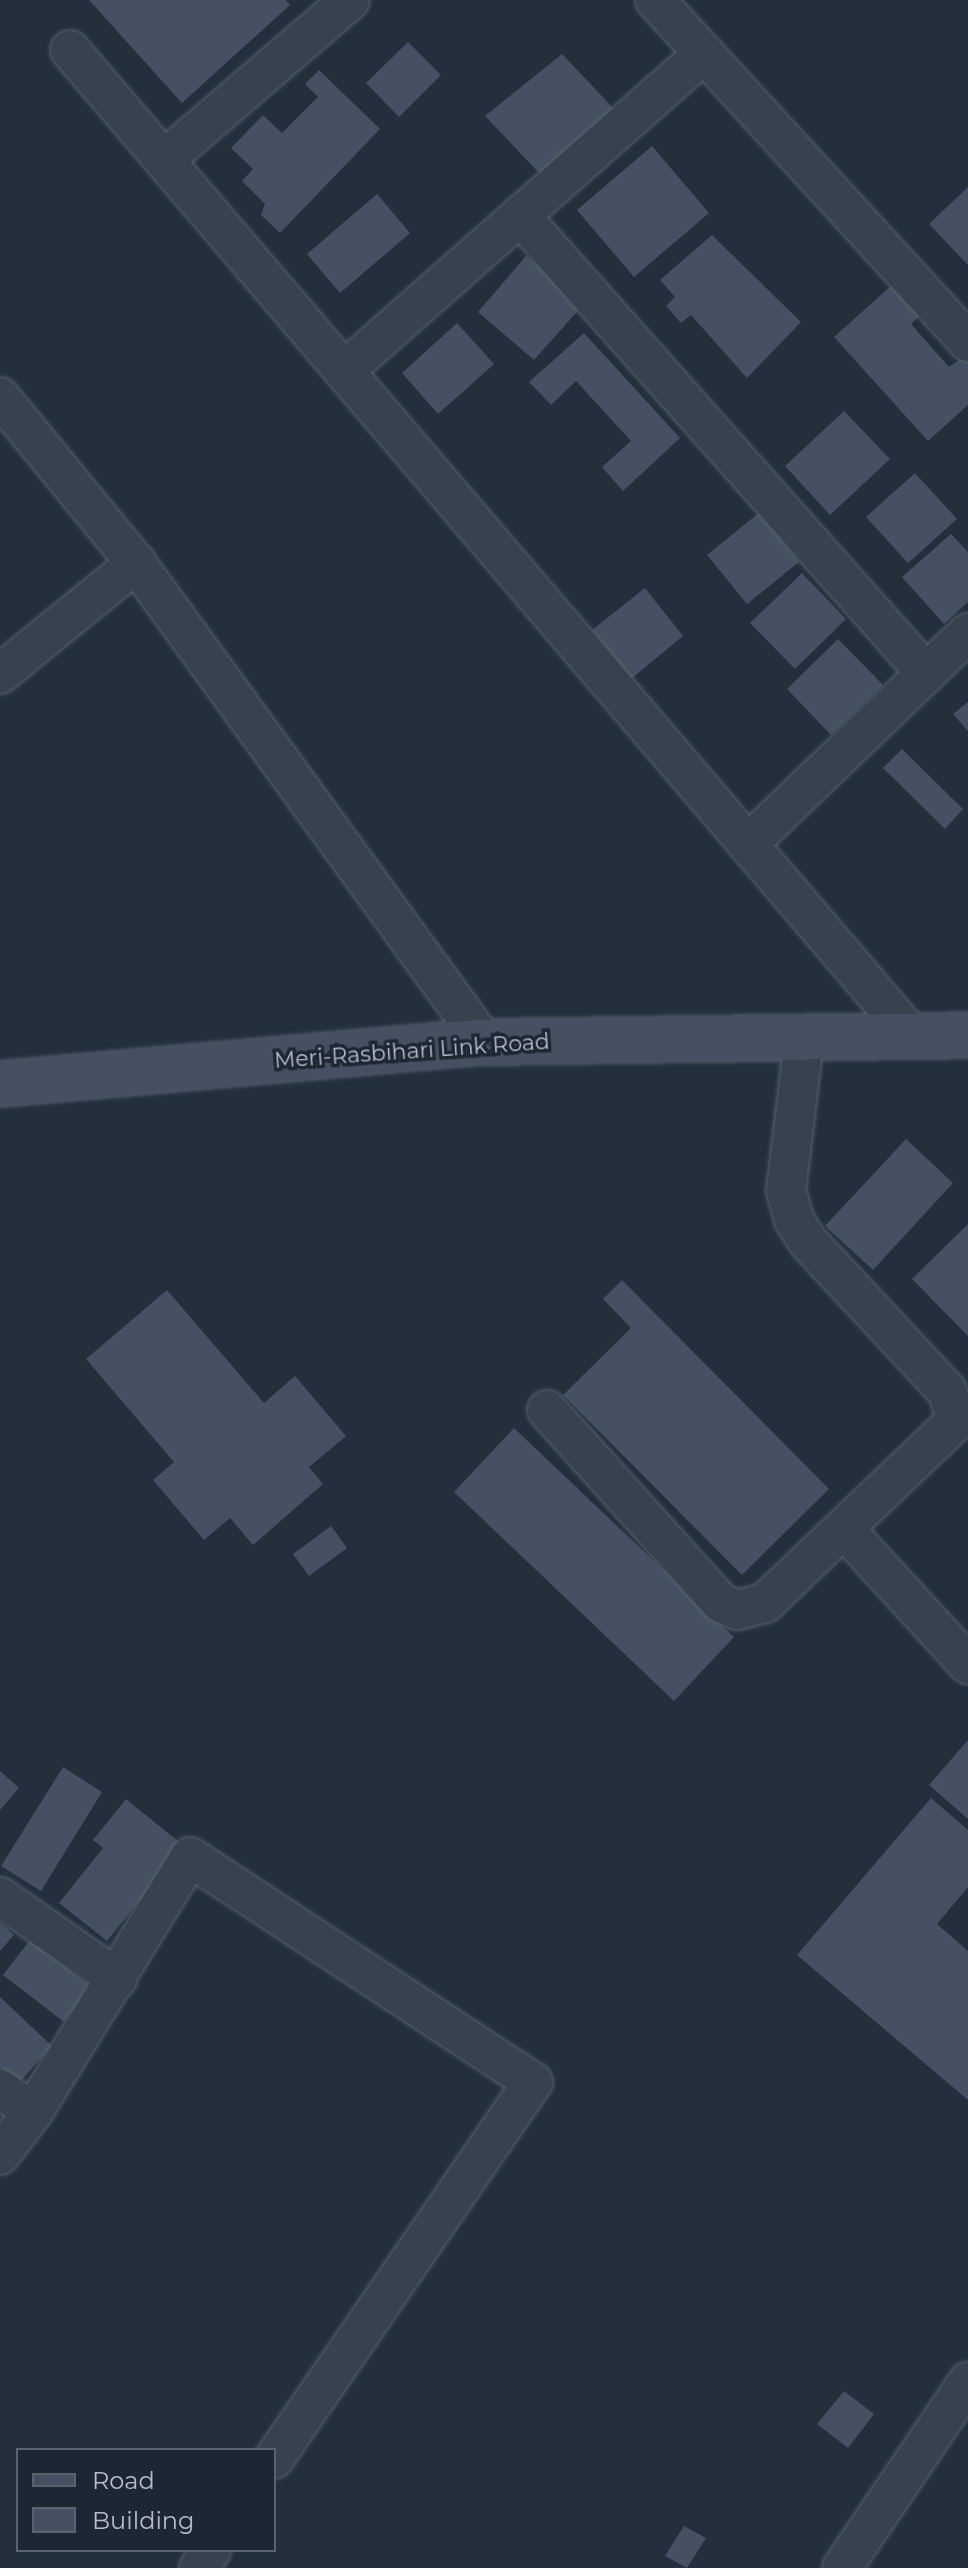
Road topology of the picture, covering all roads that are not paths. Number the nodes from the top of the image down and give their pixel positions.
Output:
1 (655, 0) edge
2 (341, 3) edge
3 (70, 50) dead end
4 (704, 54) junction
5 (164, 160) junction
6 (521, 217) junction
7 (968, 342) edge
8 (344, 371) junction
9 (0, 397) edge
10 (136, 563) junction
11 (968, 633) edge
12 (926, 673) junction
13 (0, 674) edge
14 (748, 844) junction
15 (911, 1035) junction
16 (968, 1035) edge
17 (804, 1039) junction
18 (484, 1042) junction
19 (0, 1084) edge
20 (547, 1410) dead end
21 (845, 1530) junction
22 (968, 1664) edge
23 (0, 1897) edge
24 (117, 1979) junction
25 (0, 2089) edge
26 (33, 2112) junction
27 (0, 2155) edge
28 (968, 2382) edge
29 (276, 2456) edge
30 (842, 2568) edge

1 - 4 street
2 - 5 street
3 - 5 street
4 - 6 street
4 - 7 street
5 - 8 street
6 - 8 street
6 - 12 street
8 - 14 street
9 - 10 street
10 - 13 street
10 - 18 street
11 - 12 street
12 - 14 street
14 - 15 street
15 - 16 main road, Meri-Rasbihari Link Road
15 - 17 main road, Meri-Rasbihari Link Road
17 - 18 main road, Meri-Rasbihari Link Road
17 - 21 street
18 - 19 main road, Meri-Rasbihari Link Road
20 - 21 street
21 - 22 street
23 - 24 street
24 - 26 street
24 - 29 street
25 - 26 street
26 - 27 street
28 - 30 street

